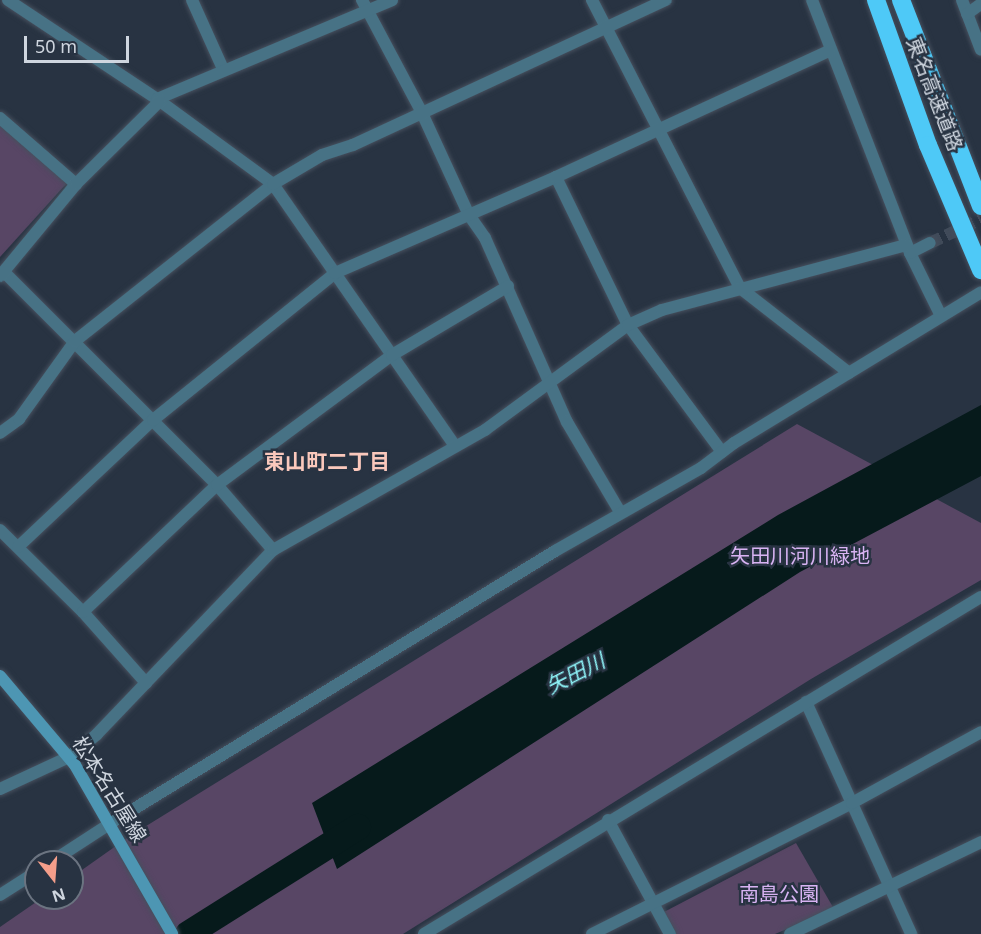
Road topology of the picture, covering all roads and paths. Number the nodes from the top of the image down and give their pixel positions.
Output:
1 (8, 0) edge
2 (192, 0) edge
3 (362, 0) edge
4 (393, 0) edge
5 (592, 0) edge
6 (666, 0) edge
7 (812, 0) edge
8 (876, 0) edge
9 (901, 0) edge
10 (962, 0) edge
11 (981, 4) edge
12 (368, 12) junction
13 (967, 14) junction
14 (605, 29) junction
15 (981, 50) edge
16 (830, 51) junction
17 (223, 69) junction
18 (158, 100) junction
19 (422, 113) junction
20 (0, 118) edge
21 (656, 130) junction
22 (556, 177) junction
23 (76, 184) junction
24 (273, 184) junction
25 (981, 206) edge
26 (469, 215) junction
27 (930, 243) tunnel mouth
28 (908, 249) junction
29 (981, 270) edge
30 (335, 273) junction
31 (2, 274) edge
32 (508, 286) junction
33 (740, 288) junction
34 (981, 291) edge
35 (940, 315) junction
36 (628, 325) junction
37 (75, 341) junction
38 (392, 355) junction
39 (849, 373) junction
40 (546, 381) junction
41 (153, 420) junction
42 (0, 433) edge
43 (454, 444) junction
44 (722, 452) junction
45 (218, 485) junction
46 (620, 512) junction
47 (0, 530) edge
48 (18, 547) junction
49 (273, 550) junction
50 (981, 597) edge
51 (83, 612) junction
52 (0, 676) edge
53 (147, 683) junction
54 (806, 702) junction
55 (981, 732) edge
56 (69, 757) junction
57 (0, 789) edge
58 (852, 803) junction
59 (608, 820) junction
60 (111, 823) junction
61 (981, 842) edge
62 (69, 850) edge
63 (24, 880) edge
64 (891, 889) junction
65 (0, 895) edge
66 (654, 903) junction
67 (172, 934) edge
68 (424, 934) edge
69 (592, 934) edge
70 (670, 934) edge
71 (790, 934) edge
72 (911, 934) edge

1 - 18 street
2 - 17 street
3 - 12 street
4 - 12 street
5 - 14 street
6 - 14 street
7 - 16 street
8 - 29 highway, 東名高速道路
9 - 25 highway, 東名高速道路
10 - 13 street
11 - 13 street
12 - 17 street
12 - 19 street
13 - 15 street
14 - 19 street
14 - 21 street
16 - 21 street
16 - 28 street
17 - 18 street
18 - 23 street
18 - 24 street
19 - 24 street
19 - 26 street
20 - 23 street
21 - 22 street
21 - 33 street
22 - 26 street
22 - 36 street
23 - 31 street
24 - 30 street
24 - 37 street
26 - 30 street
26 - 32 street
27 - 28 street
28 - 33 street
28 - 35 street
30 - 38 street
30 - 41 street
31 - 37 street
32 - 38 street
32 - 40 street
33 - 36 street
33 - 39 street
34 - 35 street
35 - 39 street
36 - 40 street
36 - 44 street
37 - 41 street
37 - 42 street
38 - 43 street
38 - 45 street
39 - 44 street
40 - 43 street
40 - 46 street
41 - 45 street
41 - 48 street
43 - 49 street
44 - 46 street
45 - 49 street
45 - 51 street
46 - 60 street
47 - 48 street
48 - 51 street
49 - 53 street
50 - 54 street
51 - 53 street
52 - 56 main road, 松本名古屋線
53 - 56 street
54 - 58 street
54 - 59 street
55 - 58 street
56 - 57 street
56 - 60 main road, 松本名古屋線
58 - 64 street
58 - 66 street
59 - 66 street
59 - 68 street
60 - 62 street
60 - 67 main road, 松本名古屋線
61 - 64 street
63 - 65 street
64 - 71 street
64 - 72 street
66 - 69 street
66 - 70 street

